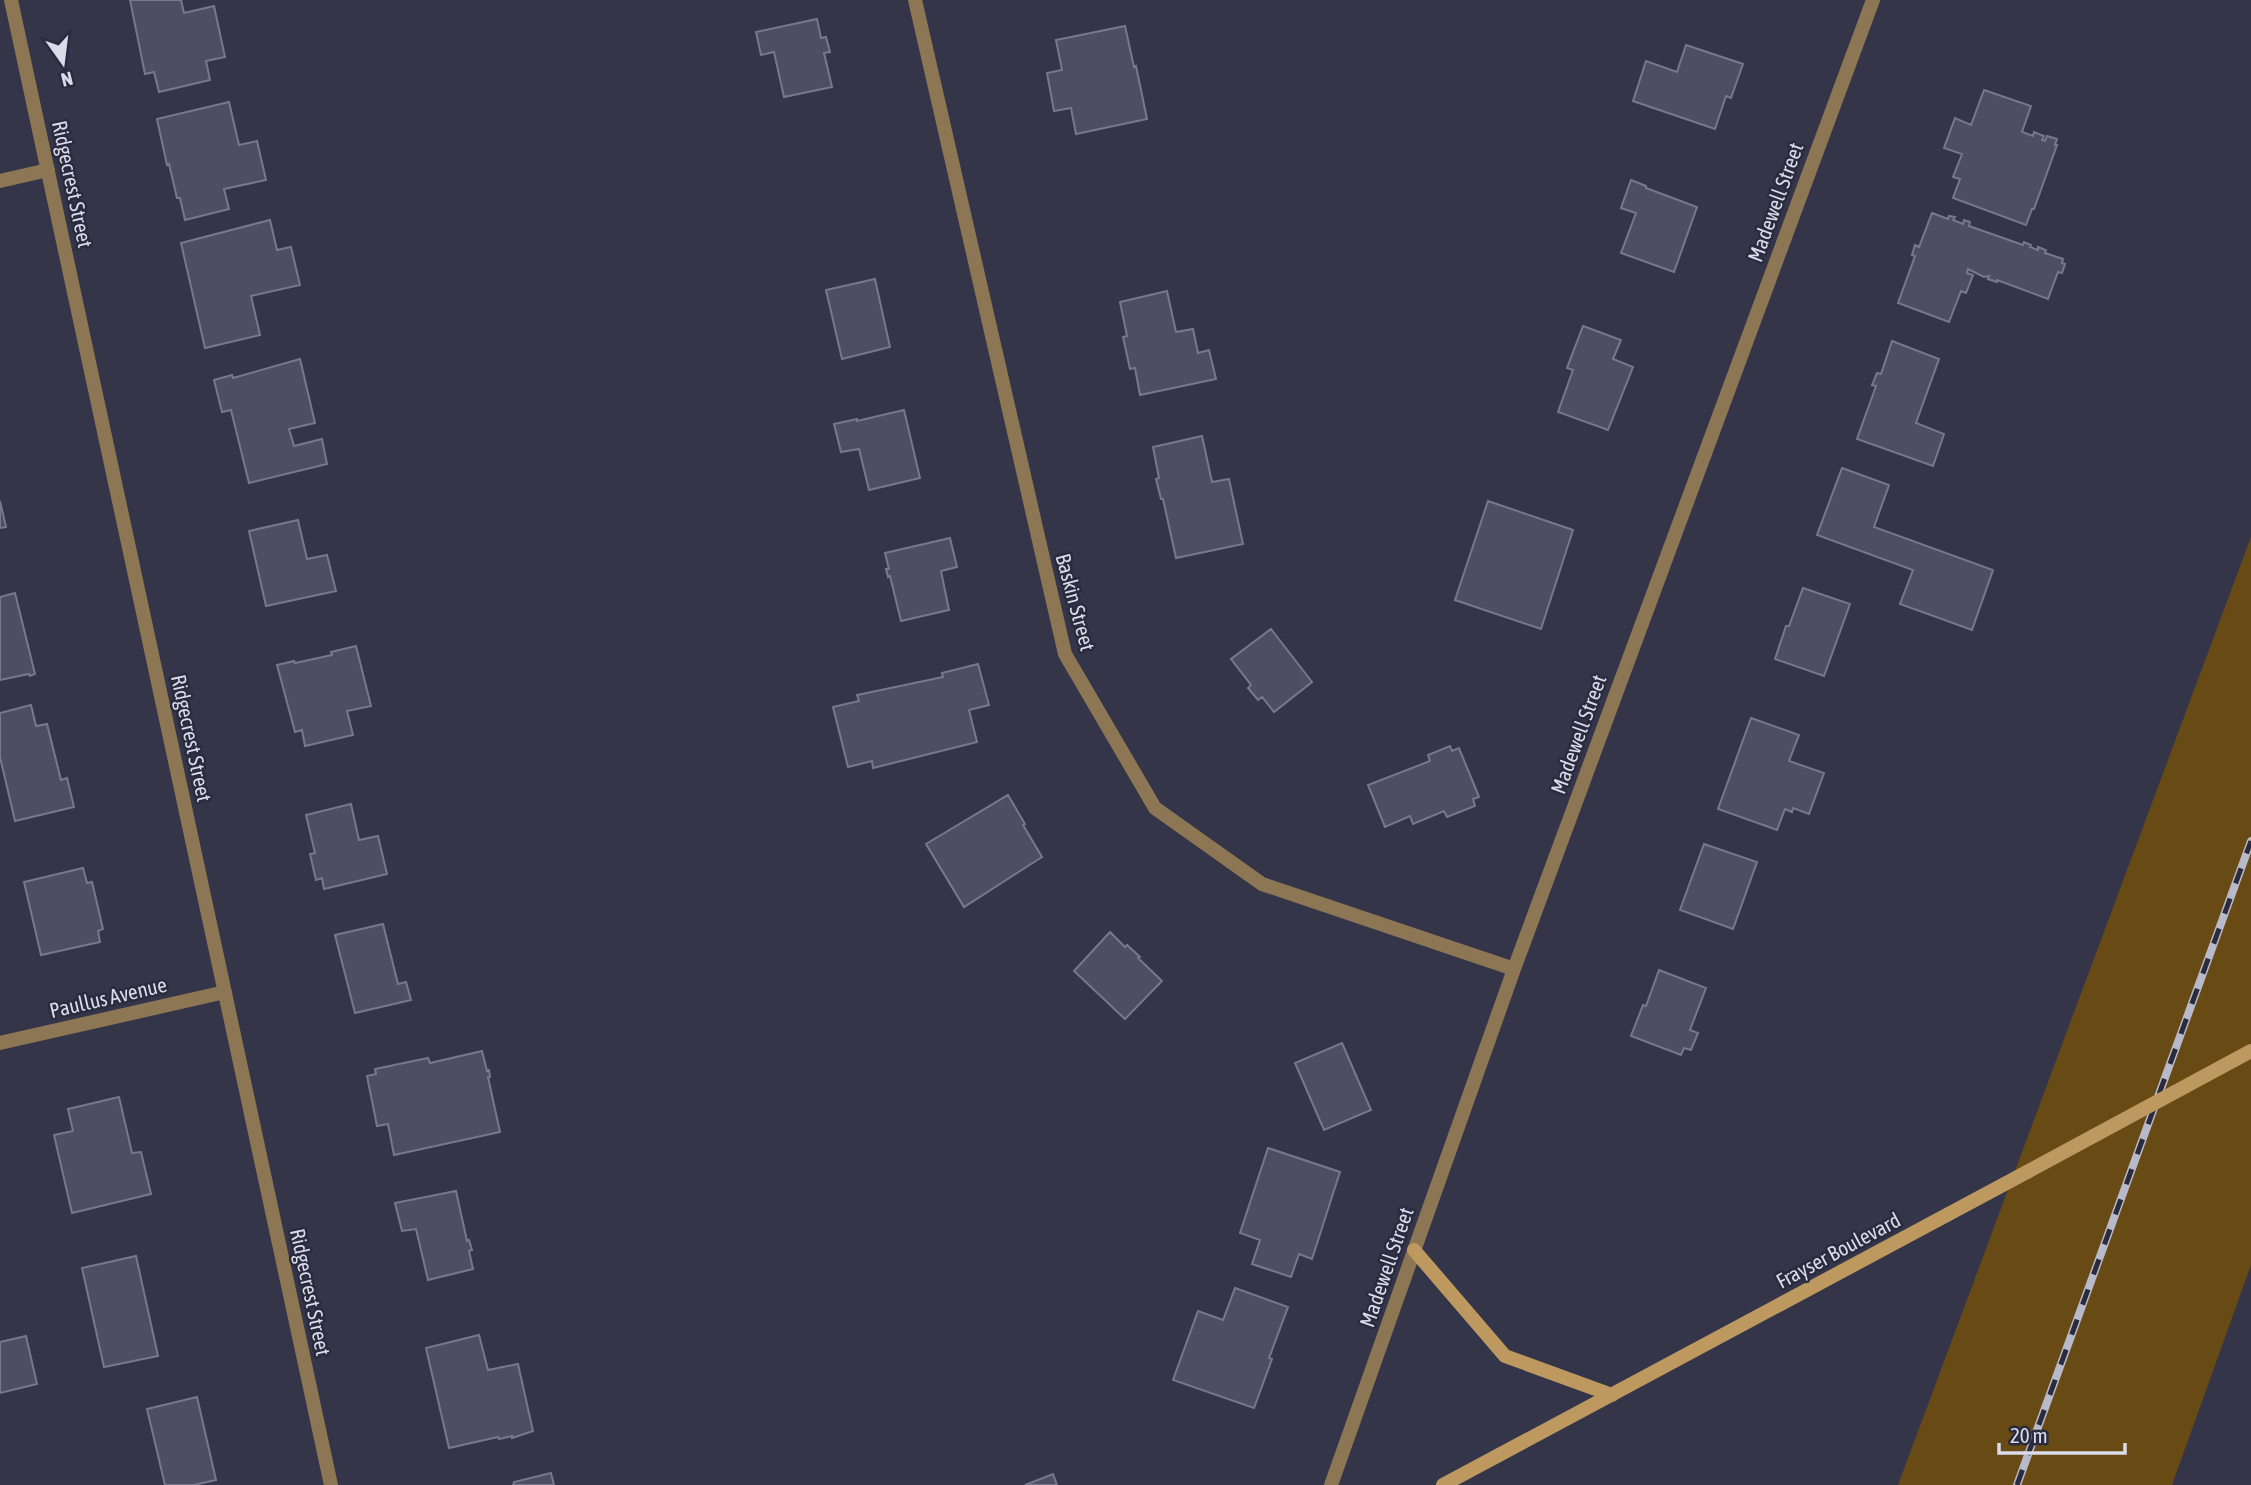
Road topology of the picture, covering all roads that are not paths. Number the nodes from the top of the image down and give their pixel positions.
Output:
1 (11, 0) edge
2 (915, 0) edge
3 (1873, 0) edge
4 (48, 170) junction
5 (0, 181) edge
6 (1514, 969) junction
7 (225, 992) junction
8 (0, 1043) edge
9 (2251, 1051) edge
10 (1414, 1250) junction
11 (1612, 1395) junction
12 (331, 1485) edge
13 (1331, 1485) edge
14 (1443, 1485) edge

1 - 4 street, Ridgecrest Street
2 - 6 street, Baskin Street
3 - 6 street, Madewell Street
4 - 5 street
4 - 7 street, Ridgecrest Street
6 - 10 street, Madewell Street
7 - 8 street, Paullus Avenue
7 - 12 street, Ridgecrest Street
9 - 11 main road, Frayser Boulevard, bridge
10 - 11 main road
10 - 13 street, Madewell Street
11 - 14 main road, Frayser Boulevard

